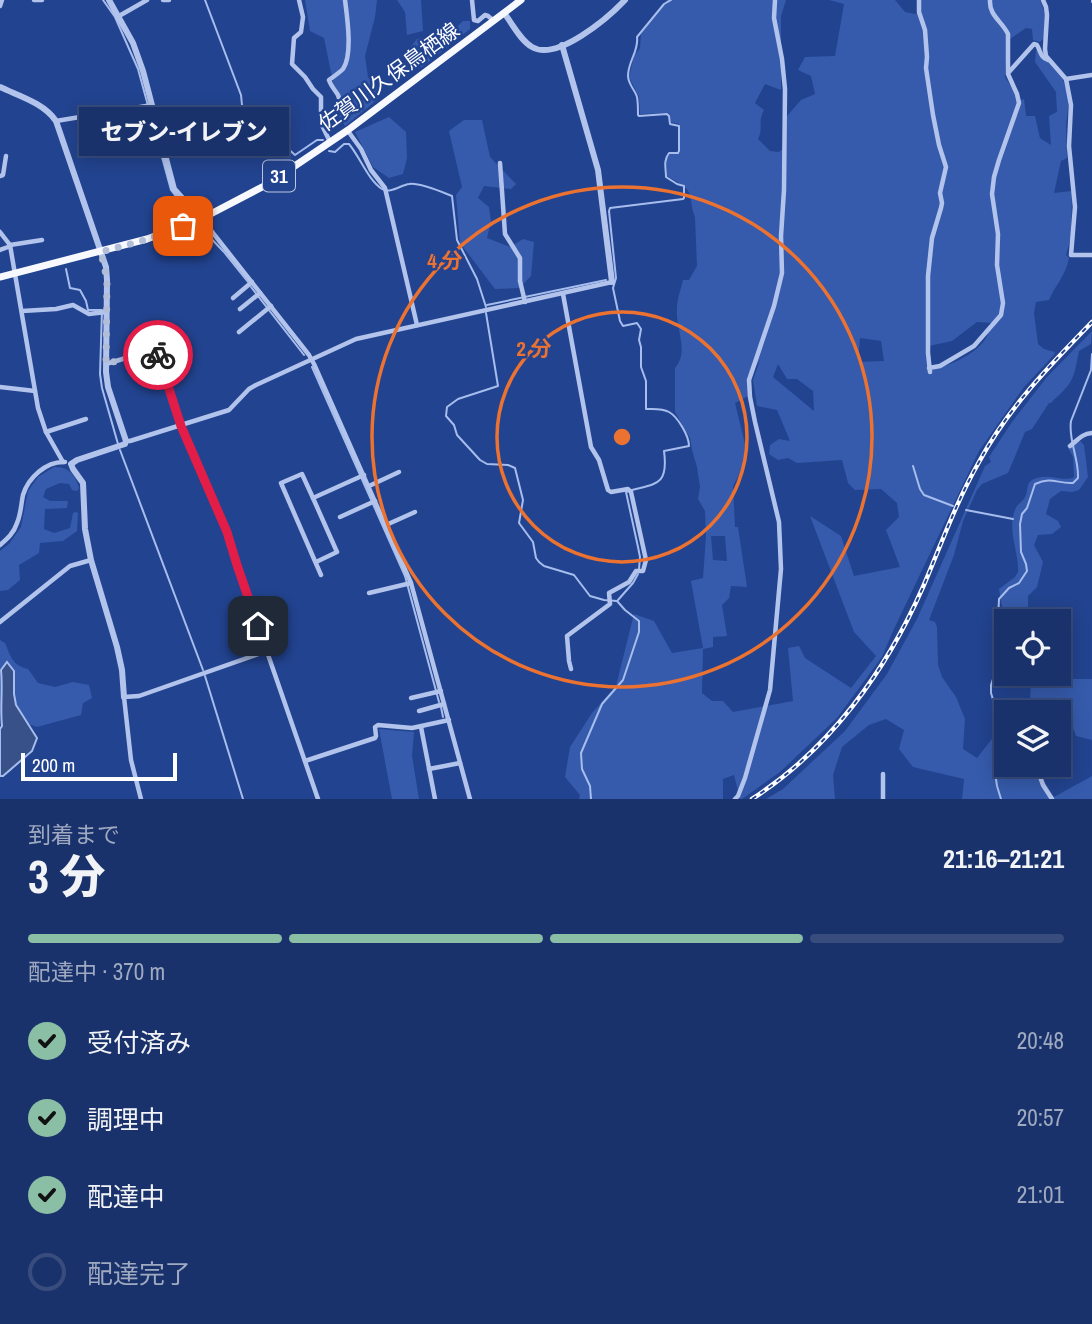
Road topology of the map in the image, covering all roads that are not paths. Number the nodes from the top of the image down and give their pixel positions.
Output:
1 (2, 0) edge
2 (34, 0) edge
3 (42, 0) edge
4 (109, 0) edge
5 (147, 0) edge
6 (163, 0) edge
7 (169, 0) edge
8 (299, 0) edge
9 (345, 0) edge
10 (472, 0) edge
11 (521, 0) edge
12 (625, 0) edge
13 (775, 0) edge
14 (919, 0) edge
15 (990, 0) edge
16 (1043, 0) edge
17 (0, 6) edge
18 (504, 13) junction
19 (120, 16) junction
20 (493, 21) junction
21 (562, 45) junction
22 (1052, 61) junction
23 (1008, 74) junction
24 (1092, 75) edge
25 (1066, 79) junction
26 (0, 86) edge
27 (152, 105) junction
28 (56, 121) junction
29 (321, 123) junction
30 (348, 130) junction
31 (330, 142) junction
32 (6, 156) dead end
33 (500, 163) dead end
34 (0, 176) edge
35 (201, 219) junction
36 (0, 232) edge
37 (41, 240) dead end
38 (10, 245) junction
39 (0, 250) edge
40 (101, 252) junction
41 (1092, 255) edge
42 (15, 272) junction
43 (0, 277) edge
44 (611, 282) joint
45 (250, 284) junction
46 (563, 294) junction
47 (258, 295) junction
48 (233, 298) dead end
49 (525, 302) junction
50 (271, 306) junction
51 (240, 309) dead end
52 (22, 311) junction
53 (103, 312) junction
54 (417, 325) junction
55 (239, 332) dead end
56 (312, 360) junction
57 (106, 364) junction
58 (0, 387) edge
59 (36, 391) junction
60 (86, 419) dead end
61 (181, 426) junction
62 (46, 432) junction
63 (1092, 433) edge
64 (121, 444) junction
65 (1072, 444) dead end
66 (67, 463) junction
67 (399, 472) dead end
68 (364, 475) junction
69 (369, 486) junction
70 (313, 498) junction
71 (375, 501) junction
72 (415, 512) dead end
73 (340, 517) dead end
74 (386, 525) junction
75 (0, 545) edge
76 (91, 560) junction
77 (316, 562) junction
78 (321, 575) dead end
79 (411, 583) junction
80 (369, 593) dead end
81 (0, 622) edge
82 (267, 652) junction
83 (571, 669) dead end
84 (441, 691) junction
85 (124, 697) junction
86 (411, 698) dead end
87 (444, 704) junction
88 (419, 711) dead end
89 (449, 720) junction
90 (421, 727) junction
91 (305, 761) junction
92 (460, 764) junction
93 (429, 769) junction
94 (883, 774) dead end
95 (1040, 777) edge
96 (141, 799) edge
97 (318, 799) edge
98 (435, 799) edge
99 (470, 799) edge
100 (735, 799) edge
101 (883, 799) edge
102 (1052, 799) edge

1 - 17 street
2 - 3 street
4 - 19 street
5 - 19 street
6 - 7 street
8 - 29 street
9 - 29 street
10 - 20 street
11 - 18 main road, 佐賀川久保鳥栖線 / 31
12 - 21 street
13 - 100 street
14 - 23 street
15 - 23 street
16 - 22 street
18 - 20 main road, 佐賀川久保鳥栖線 / 31
18 - 21 street
19 - 27 street
20 - 30 main road, 佐賀川久保鳥栖線 / 31
21 - 44 street
22 - 23 street
22 - 25 street
24 - 25 street
25 - 41 street
26 - 28 street
27 - 28 street
27 - 35 street
28 - 40 street
29 - 31 street
30 - 31 main road, 佐賀川久保鳥栖線 / 31
30 - 54 street
31 - 35 main road, 佐賀川久保鳥栖線 / 31
32 - 34 street
33 - 49 street
35 - 40 main road, 佐賀川久保鳥栖線 / 31
35 - 45 street
36 - 38 street
37 - 38 street
38 - 39 street
38 - 42 street
40 - 42 main road, 佐賀川久保鳥栖線 / 31
40 - 53 street
42 - 43 main road, 佐賀川久保鳥栖線 / 31
42 - 52 street
44 - 46 street
45 - 47 street
45 - 48 street
46 - 49 street
46 - 83 street
47 - 50 street
47 - 51 street
49 - 54 street
50 - 55 street
50 - 56 street
52 - 53 street
52 - 59 street
53 - 57 street
54 - 56 street
56 - 61 street
56 - 68 street
57 - 61 street
57 - 64 street
58 - 59 street
59 - 62 street
60 - 62 street
61 - 64 street
61 - 82 street
62 - 66 street
63 - 65 street
64 - 66 street
66 - 75 street
66 - 76 street
67 - 69 street
68 - 69 street
68 - 70 street
69 - 71 street
70 - 77 street
70 - 77 street
71 - 73 street
71 - 74 street
72 - 74 street
74 - 79 street
76 - 81 street
76 - 85 street
77 - 78 street
79 - 80 street
79 - 84 street
82 - 85 street
82 - 91 street
84 - 86 street
84 - 87 street
85 - 96 street
87 - 88 street
87 - 89 street
89 - 90 street
89 - 92 street
90 - 91 street
90 - 93 street
91 - 97 street
92 - 93 street
92 - 99 street
93 - 98 street
94 - 101 street
95 - 102 street

